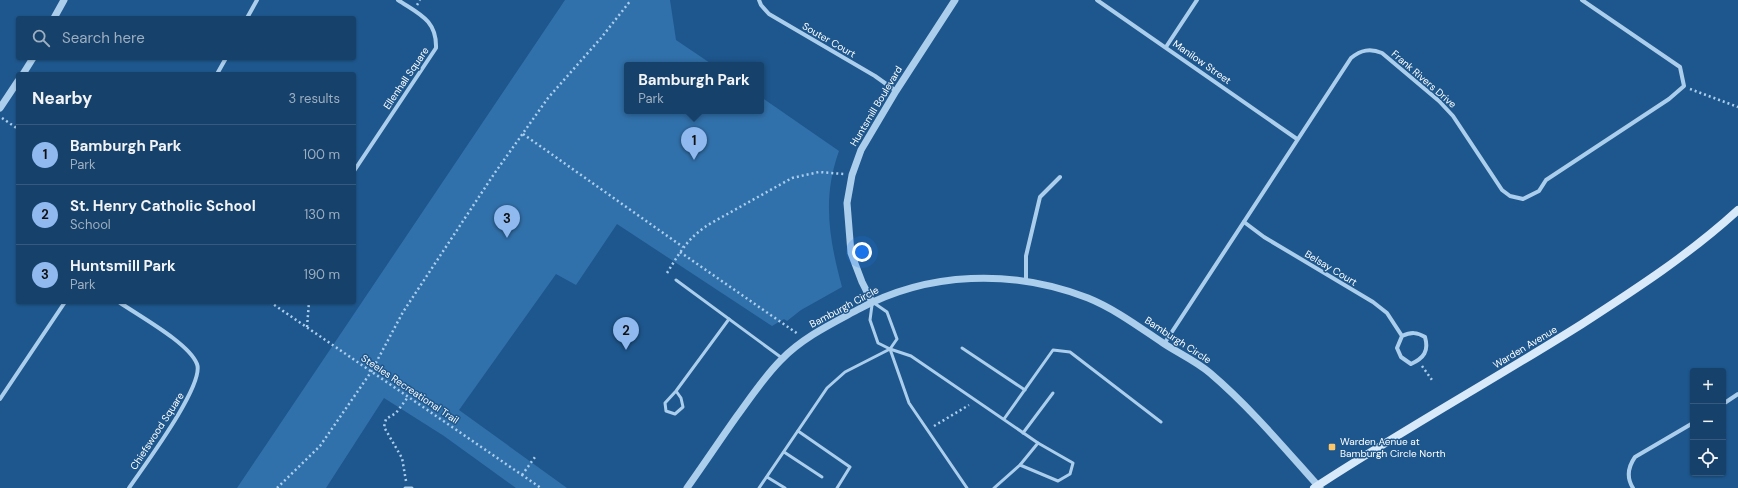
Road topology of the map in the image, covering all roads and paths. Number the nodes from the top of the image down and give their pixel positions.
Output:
1 (64, 0) edge
2 (257, 0) edge
3 (398, 0) edge
4 (631, 0) edge
5 (759, 0) edge
6 (955, 0) edge
7 (1097, 0) edge
8 (1196, 0) edge
9 (1582, 0) edge
10 (55, 16) edge
11 (248, 16) edge
12 (1166, 47) junction
13 (32, 60) edge
14 (225, 60) edge
15 (24, 72) edge
16 (218, 72) edge
17 (16, 84) edge
18 (1684, 86) junction
19 (896, 91) junction
20 (1738, 107) edge
21 (0, 108) edge
22 (0, 116) edge
23 (16, 128) edge
24 (522, 134) junction
25 (1297, 139) junction
26 (356, 169) edge
27 (852, 176) junction
28 (1060, 177) dead end
29 (1738, 210) edge
30 (1244, 222) junction
31 (683, 247) junction
32 (680, 252) junction
33 (667, 273) dead end
34 (676, 280) dead end
35 (1026, 282) junction
36 (872, 302) junction
37 (64, 304) edge
38 (122, 304) edge
39 (273, 304) edge
40 (309, 304) edge
41 (729, 319) junction
42 (786, 326) dead end
43 (307, 327) junction
44 (1402, 336) junction
45 (1164, 344) junction
46 (962, 348) dead end
47 (890, 349) junction
48 (782, 358) junction
49 (1418, 360) junction
50 (371, 372) junction
51 (1432, 380) dead end
52 (1024, 390) junction
53 (676, 391) junction
54 (1053, 393) dead end
55 (1738, 394) edge
56 (408, 397) junction
57 (0, 399) edge
58 (976, 401) junction
59 (1726, 402) edge
60 (1004, 419) junction
61 (1160, 422) dead end
62 (1690, 425) edge
63 (928, 430) junction
64 (798, 431) junction
65 (1023, 433) junction
66 (1038, 443) junction
67 (784, 452) junction
68 (535, 457) dead end
69 (1020, 464) junction
70 (522, 475) junction
71 (767, 477) junction
72 (822, 477) dead end
73 (1317, 487) edge
74 (129, 488) edge
75 (277, 488) edge
76 (408, 488) edge
77 (541, 488) edge
78 (687, 488) edge
79 (759, 488) edge
80 (784, 488) edge
81 (838, 488) edge
82 (967, 488) edge
83 (994, 488) edge
84 (1633, 488) edge

1 - 10 street
2 - 11 street
3 - 26 street, Ellenhall Square
4 - 24 path
5 - 19 street, Souter Court
6 - 19 street, Huntsmill Boulevard
7 - 12 street, Manilow Street
8 - 12 street
9 - 18 street
12 - 25 street, Manilow Street
13 - 15 street
14 - 16 street
17 - 21 street
18 - 20 path
18 - 25 street, Frank Rivers Drive
19 - 27 street, Huntsmill Boulevard
22 - 23 path
24 - 31 path
24 - 50 path
25 - 30 street, Frank Rivers Drive
27 - 31 path
27 - 36 street, Huntsmill Boulevard
28 - 35 street
29 - 73 main road, Warden Avenue
30 - 44 street, Belsay Court
30 - 45 street, Frank Rivers Drive
31 - 32 path
32 - 33 path
32 - 42 path
34 - 41 lane
35 - 36 street, Bamburgh Circle
35 - 45 street, Bamburgh Circle
36 - 47 lane
36 - 47 lane
36 - 48 street, Bamburgh Circle
37 - 57 street
38 - 74 street, Chiefswood Square
39 - 43 path, Steeles Recreational Trail
40 - 43 path
41 - 48 lane
41 - 53 lane
43 - 50 path, Steeles Recreational Trail
44 - 49 street
44 - 49 street
45 - 73 street, Bamburgh Circle
46 - 52 lane
47 - 58 lane
47 - 63 lane
47 - 64 lane
48 - 78 street, Bamburgh Circle
49 - 51 path
50 - 56 path, Steeles Recreational Trail
50 - 75 path
52 - 60 lane
52 - 61 lane
53 - 53 lane
54 - 65 lane
55 - 59 street
56 - 70 path, Steeles Recreational Trail
56 - 76 path
58 - 60 lane
58 - 63 path
60 - 65 lane
62 - 84 street
63 - 82 lane
64 - 67 lane
64 - 81 lane
65 - 66 lane
66 - 69 lane
66 - 69 lane
67 - 71 lane
67 - 72 lane
68 - 70 path
69 - 83 lane
70 - 77 path, Steeles Recreational Trail
71 - 79 lane
71 - 80 lane

